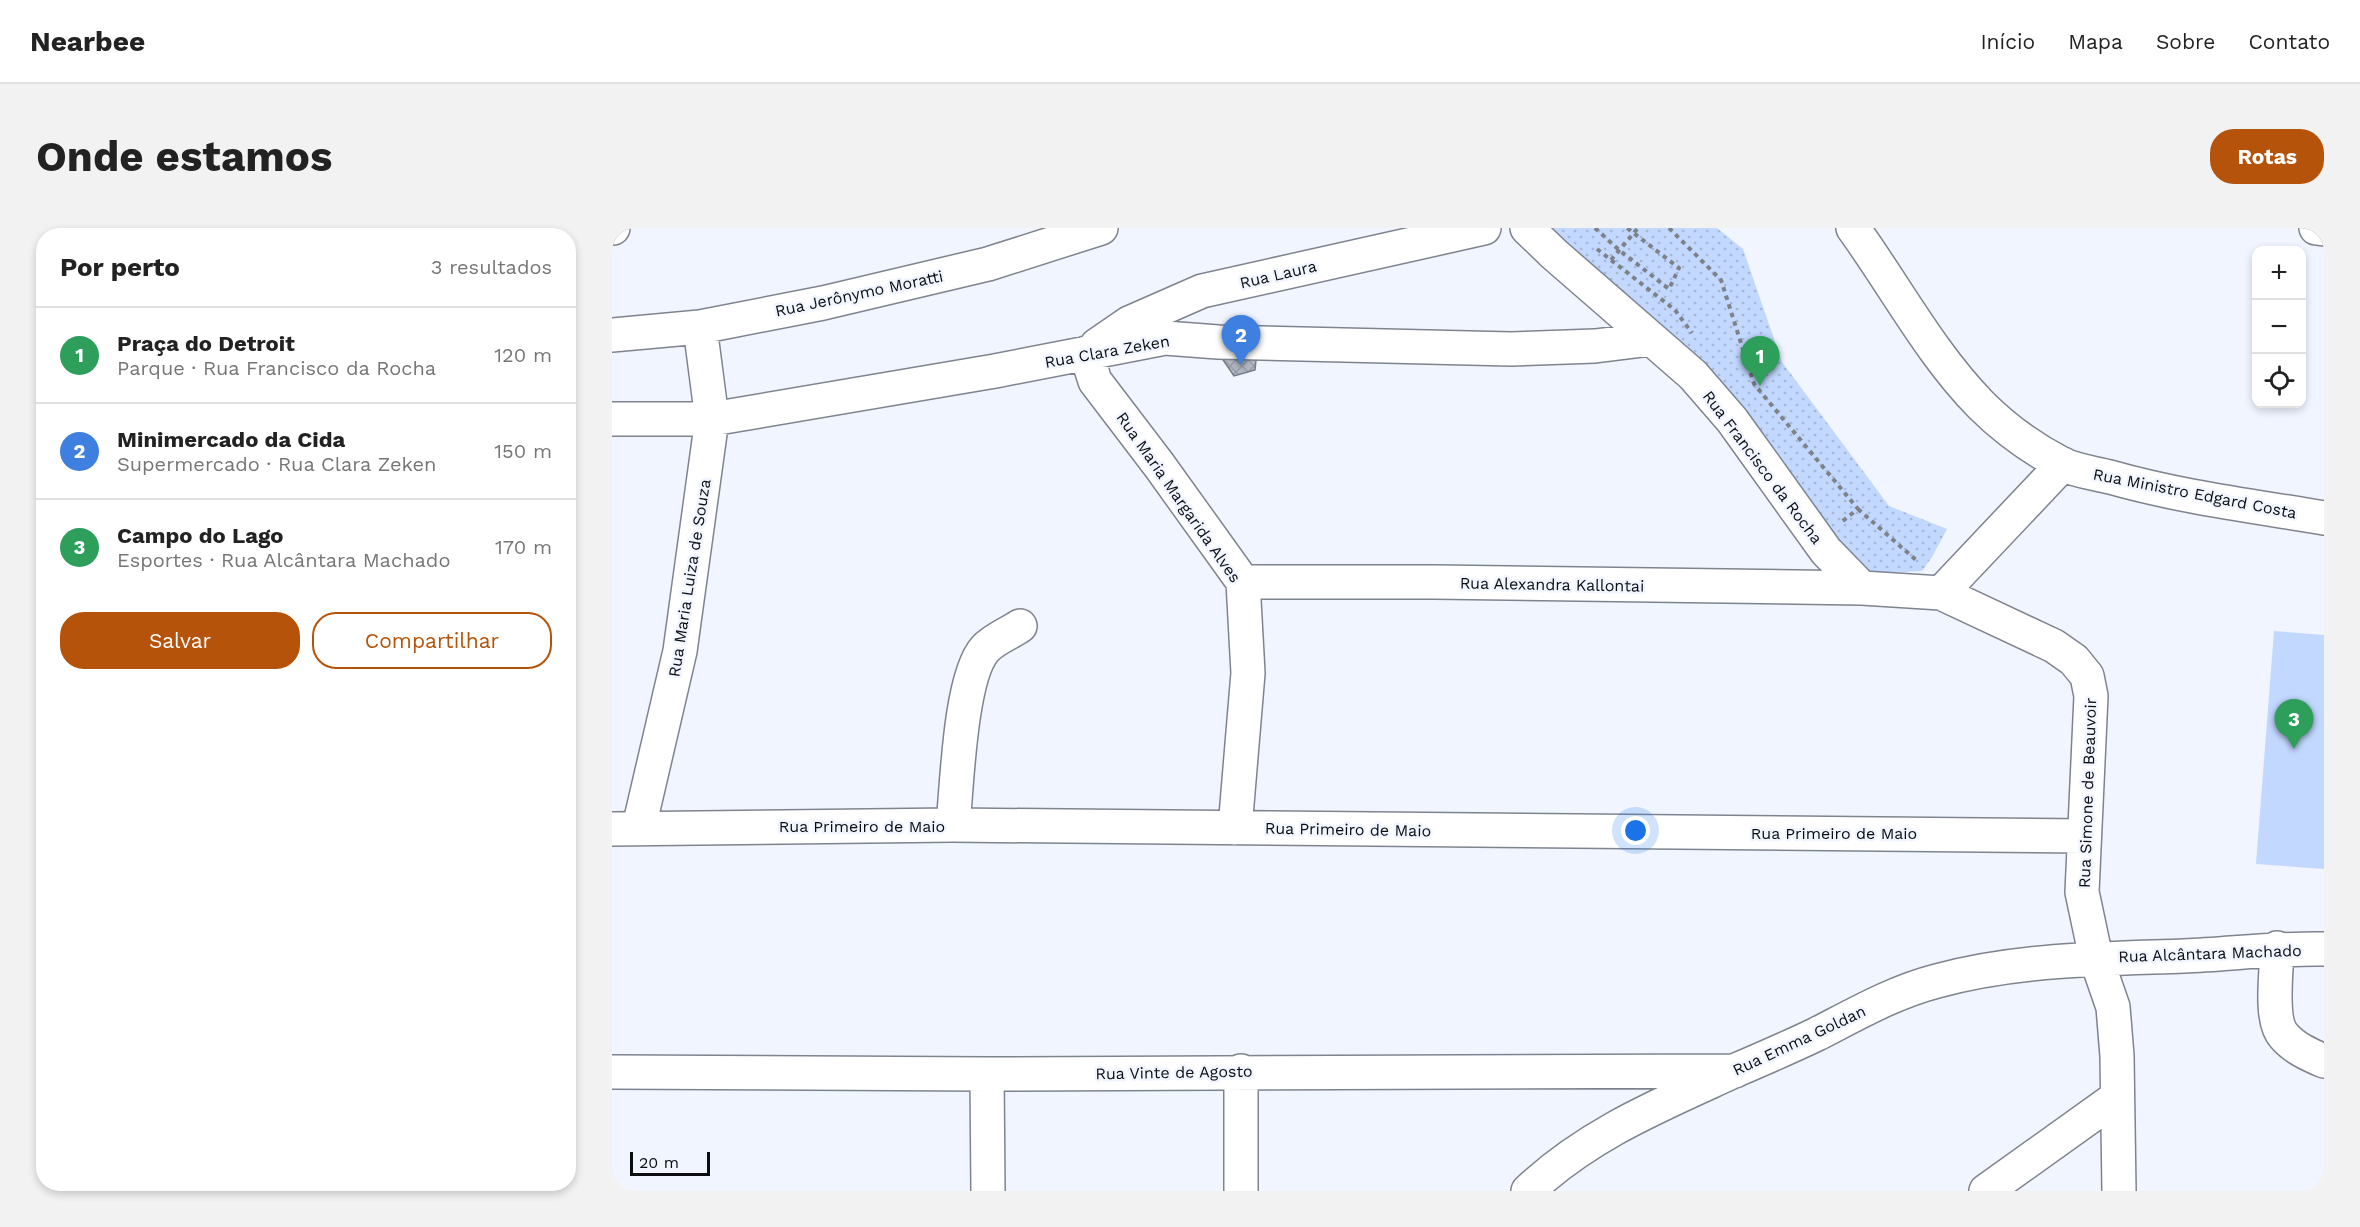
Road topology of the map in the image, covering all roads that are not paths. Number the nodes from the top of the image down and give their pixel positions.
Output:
1 (1101, 228) edge
2 (1484, 228) edge
3 (1527, 228) edge
4 (1853, 228) edge
5 (2316, 228) edge
6 (2324, 229) edge
7 (1068, 233) edge
8 (700, 327) junction
9 (612, 335) edge
10 (1651, 339) junction
11 (1086, 353) junction
12 (612, 419) edge
13 (712, 419) junction
14 (2063, 464) junction
15 (2324, 518) edge
16 (1243, 582) junction
17 (1862, 588) junction
18 (1941, 594) junction
19 (1020, 626) dead end
20 (953, 825) junction
21 (626, 828) edge
22 (1235, 828) junction
23 (2084, 836) junction
24 (2277, 948) junction
25 (2324, 949) edge
26 (2096, 958) junction
27 (2324, 1060) edge
28 (1241, 1071) junction
29 (1736, 1071) junction
30 (612, 1072) edge
31 (987, 1074) junction
32 (2116, 1098) junction
33 (988, 1191) edge
34 (1241, 1191) edge
35 (1528, 1191) edge
36 (1986, 1191) edge
37 (2119, 1191) edge

1 - 7 street, Rua Jerônymo Moratti
2 - 11 street, Rua Laura
3 - 10 street, Rua Francisco da Rocha
4 - 14 street, Rua Ministro Edgard Costa
5 - 6 street
7 - 8 street, Rua Jerônymo Moratti
8 - 9 street, Rua Jerônymo Moratti
8 - 13 street, Rua Maria Luiza de Souza
10 - 11 street, Rua Clara Zeken
10 - 17 street, Rua Francisco da Rocha
11 - 13 street, Rua Clara Zeken
11 - 16 street, Rua Maria Margarida Alves
12 - 13 street, Rua Clara Zeken
13 - 21 street, Rua Maria Luiza de Souza
14 - 15 street, Rua Ministro Edgard Costa
14 - 18 street
16 - 17 street, Rua Alexandra Kallontai
16 - 22 street, Rua Maria Margarida Alves
17 - 18 street, Rua Simone de Beauvoir
18 - 23 street, Rua Simone de Beauvoir
19 - 20 street
20 - 21 street, Rua Primeiro de Maio
20 - 22 street, Rua Primeiro de Maio
22 - 23 street, Rua Primeiro de Maio
23 - 26 street, Rua Simone de Beauvoir
24 - 25 street, Rua Alcântara Machado
24 - 26 street, Rua Alcântara Machado
24 - 27 street
26 - 29 street, Rua Emma Goldan
26 - 32 street, Rua Simone de Beauvoir
28 - 29 street, Rua Vinte de Agosto
28 - 31 street, Rua Vinte de Agosto
28 - 34 street
29 - 35 street, Rua Emma Goldan
30 - 31 street, Rua Vinte de Agosto
31 - 33 street
32 - 36 street
32 - 37 street, Rua Simone de Beauvoir

